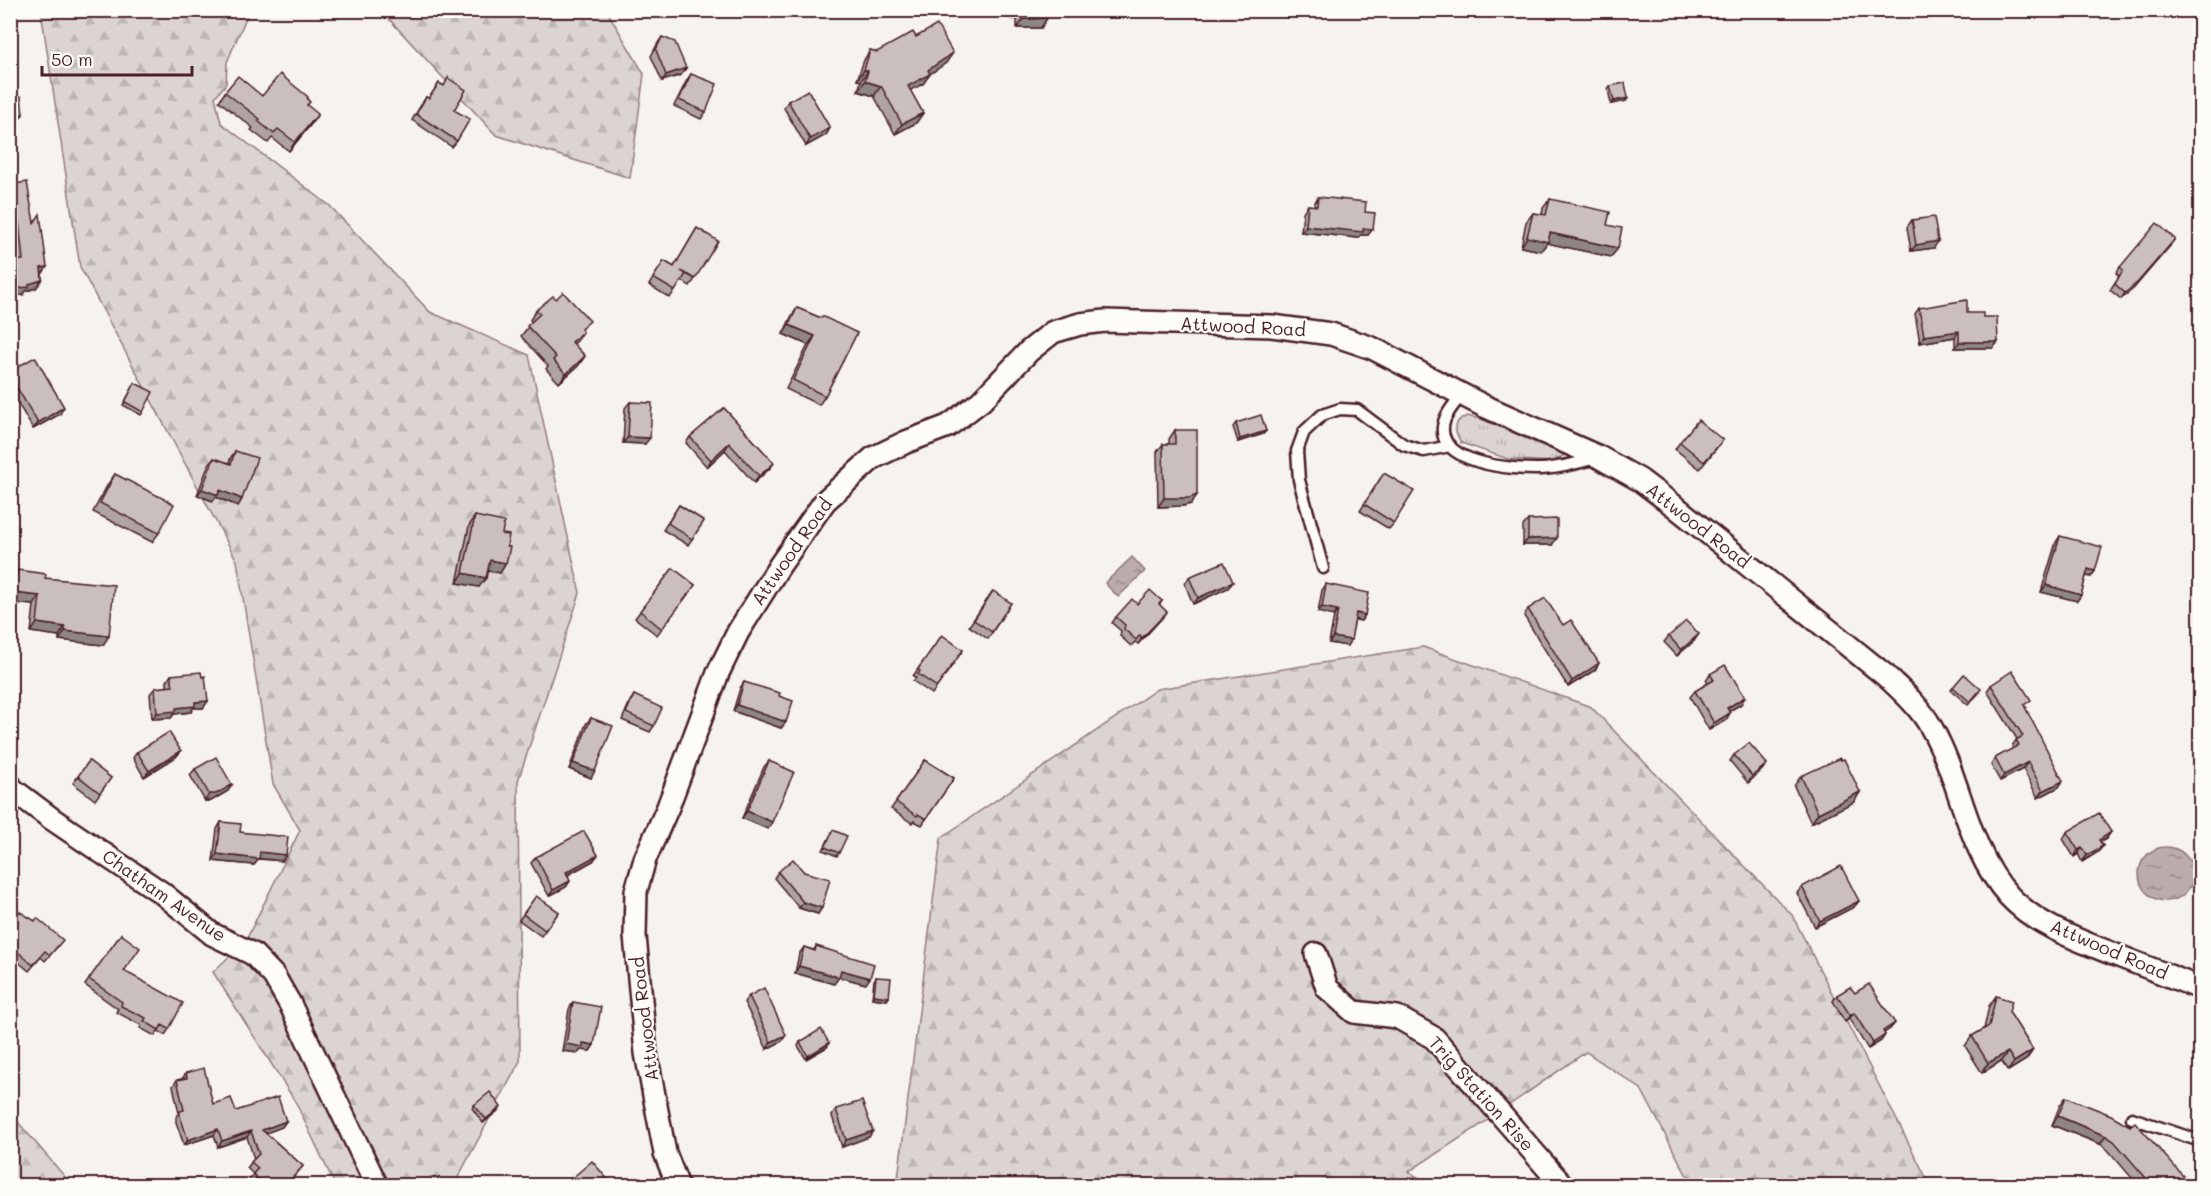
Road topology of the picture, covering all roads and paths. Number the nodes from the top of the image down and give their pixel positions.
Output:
1 (1462, 394) junction
2 (1450, 446) junction
3 (1599, 457) junction
4 (1323, 568) dead end
5 (10, 785) edge
6 (1316, 954) dead end
7 (2200, 988) edge
8 (2132, 1118) dead end
9 (2200, 1141) edge
10 (377, 1185) edge
11 (678, 1185) edge
12 (1563, 1185) edge

1 - 2 lane
1 - 3 street, Attwood Road
1 - 11 street, Attwood Road
2 - 3 lane
2 - 4 lane
3 - 7 street, Attwood Road
5 - 10 street, Chatham Avenue
6 - 12 street, Trig Station Rise
8 - 9 lane

